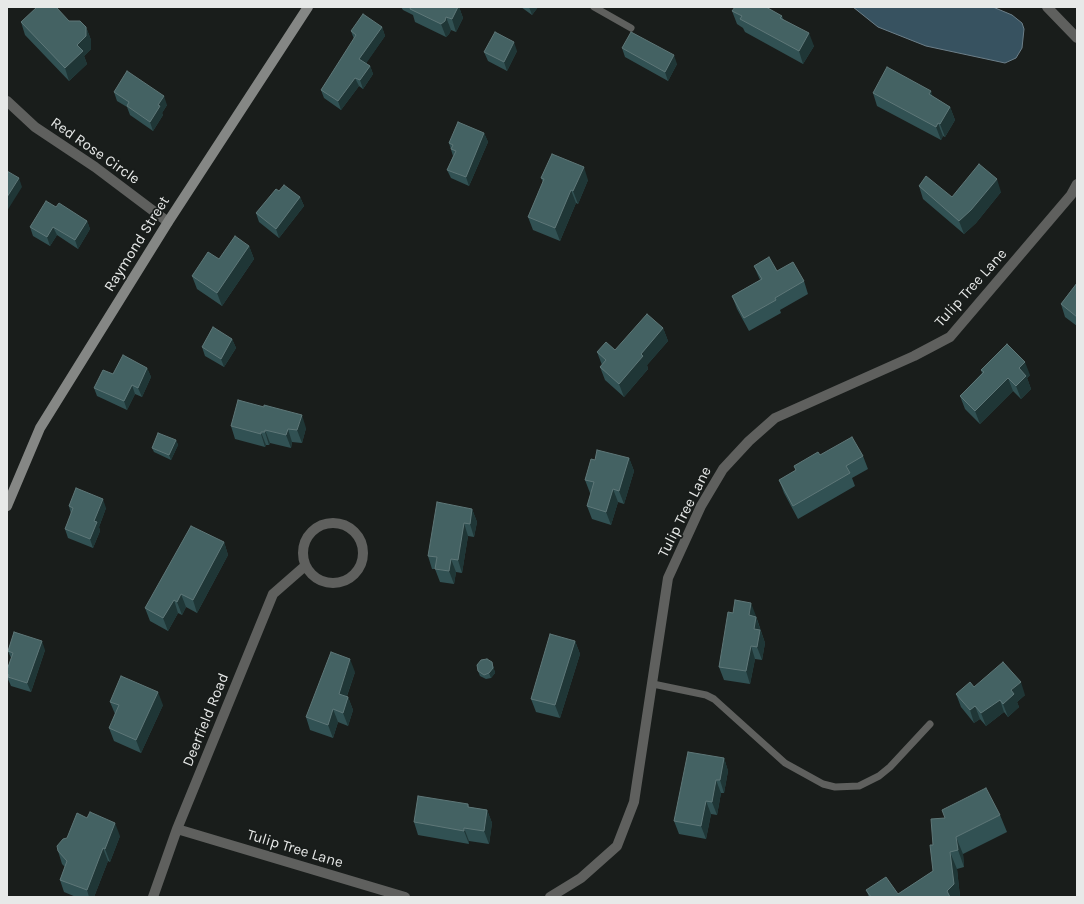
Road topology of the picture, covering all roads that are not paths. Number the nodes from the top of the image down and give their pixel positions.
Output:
1 (308, 7) edge
2 (594, 7) edge
3 (1047, 7) edge
4 (631, 28) dead end
5 (1077, 38) edge
6 (7, 101) edge
7 (1077, 184) edge
8 (168, 222) junction
9 (7, 506) edge
10 (305, 566) junction
11 (653, 684) junction
12 (930, 724) dead end
13 (177, 829) junction
14 (153, 897) edge
15 (405, 897) edge
16 (550, 897) edge

1 - 8 street, Raymond Street
2 - 4 lane
3 - 5 street
6 - 8 street, Red Rose Circle
7 - 11 street, Tulip Tree Lane
8 - 9 street, Raymond Street
10 - 10 street
10 - 13 street, Deerfield Road
11 - 12 lane
11 - 16 street, Tulip Tree Lane
13 - 14 street, Deerfield Road
13 - 15 street, Tulip Tree Lane

